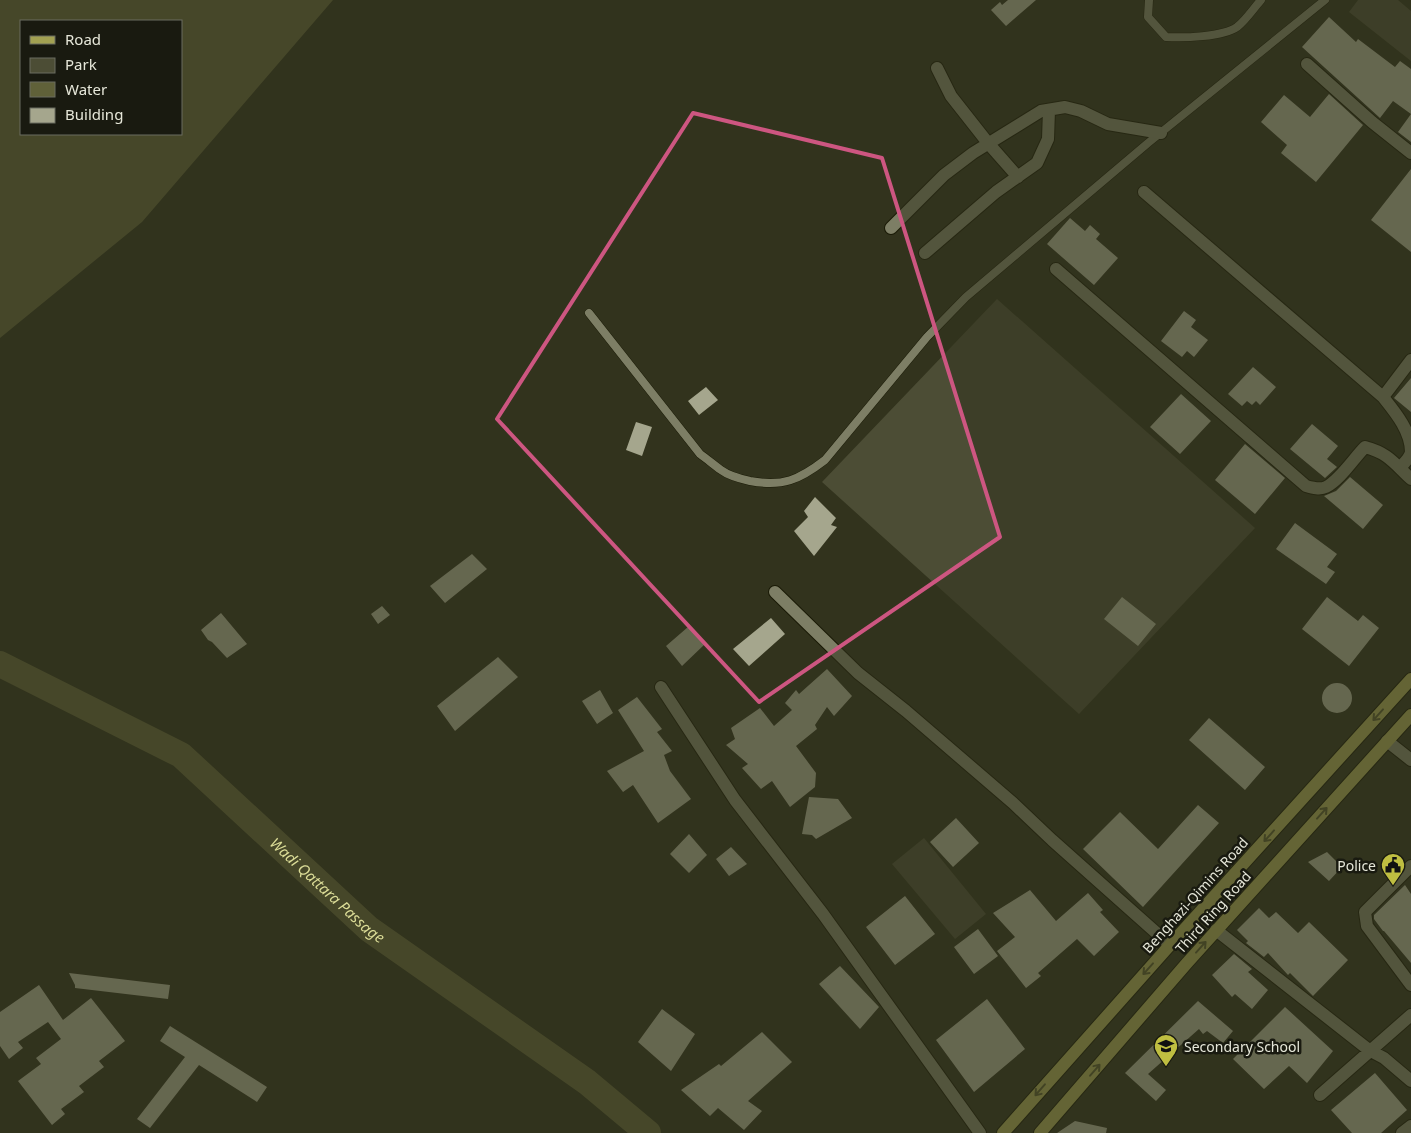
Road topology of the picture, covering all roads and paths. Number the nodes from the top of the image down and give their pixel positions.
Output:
1 (1149, 0) edge
2 (1261, 0) edge
3 (1325, 0) edge
4 (1307, 64) dead end
5 (937, 68) dead end
6 (1049, 110) junction
7 (1161, 133) junction
8 (988, 143) junction
9 (1411, 153) edge
10 (1018, 177) junction
11 (1144, 192) dead end
12 (891, 228) dead end
13 (925, 253) dead end
14 (1056, 269) dead end
15 (589, 313) dead end
16 (1411, 360) edge
17 (1383, 397) junction
18 (1400, 468) junction
19 (1411, 479) edge
20 (775, 592) dead end
21 (1411, 679) edge
22 (661, 687) dead end
23 (1411, 715) edge
24 (1387, 741) junction
25 (1411, 760) edge
26 (1411, 866) edge
27 (1216, 930) junction
28 (1170, 945) junction
29 (1411, 985) edge
30 (1411, 1015) edge
31 (1369, 1050) junction
32 (1411, 1081) edge
33 (1320, 1095) dead end
34 (1411, 1126) edge
35 (980, 1133) edge
36 (1003, 1133) edge
37 (1040, 1133) edge
38 (1402, 1133) edge

1 - 2 lane
3 - 7 lane
4 - 9 street
5 - 8 street
6 - 7 street
6 - 8 street
6 - 10 street
7 - 15 lane
8 - 10 street
8 - 12 street
10 - 13 street
11 - 17 street
14 - 18 street
16 - 17 street
17 - 18 street
18 - 19 street
20 - 28 street
21 -> 28 main road, Benghazi-Qimins Road
22 - 35 street
23 - 24 main road, Third Ring Road
24 - 25 street
27 -> 24 main road, Third Ring Road
26 - 29 street
27 - 31 street
37 -> 27 main road, Third Ring Road
28 -> 36 main road, Benghazi-Qimins Road
30 - 31 street
31 - 32 street
31 - 33 street
34 - 38 street

